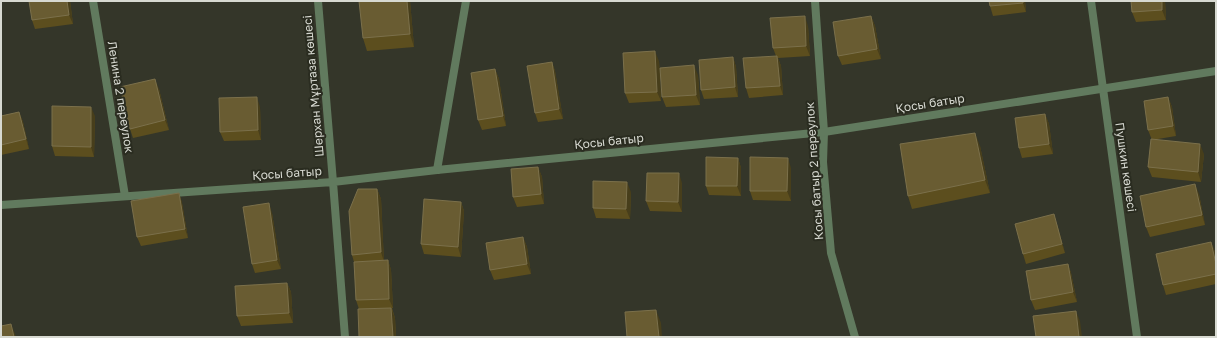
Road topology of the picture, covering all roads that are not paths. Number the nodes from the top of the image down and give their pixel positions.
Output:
1 (93, 1) edge
2 (318, 1) edge
3 (466, 1) edge
4 (815, 1) edge
5 (1091, 1) edge
6 (1216, 71) edge
7 (1103, 89) junction
8 (824, 132) junction
9 (437, 170) junction
10 (333, 182) junction
11 (125, 196) junction
12 (1, 205) edge
13 (345, 337) edge
14 (855, 337) edge
15 (1137, 337) edge

1 - 11 street, Ленина 2 переулок
2 - 10 street, Шерхан Мұртаза көшесі
3 - 9 street
4 - 8 street, Косы батыр 2 переулок
5 - 7 street, Пушкин көшесі
6 - 7 street, Қосы батыр
7 - 8 street, Қосы батыр
7 - 15 street, Пушкин көшесі
8 - 9 street, Қосы батыр
8 - 14 street, Косы батыр 2 переулок
9 - 10 street, Қосы батыр
10 - 11 street, Қосы батыр
10 - 13 street, Шерхан Мұртаза көшесі
11 - 12 street, Қосы батыр

